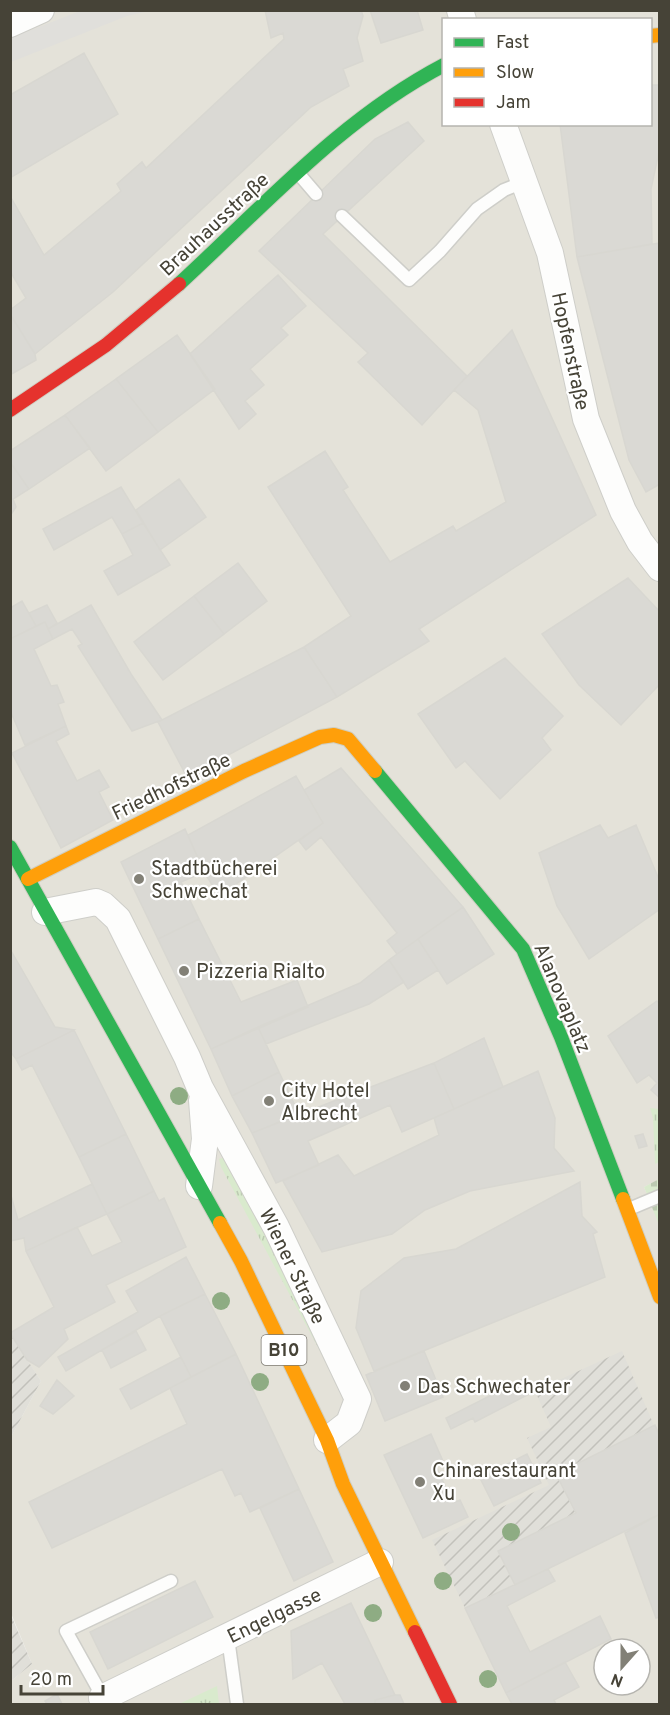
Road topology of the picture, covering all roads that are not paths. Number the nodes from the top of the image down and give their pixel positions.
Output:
1 (41, 10) edge
2 (10, 24) edge
3 (442, 66) edge
4 (504, 126) edge
5 (297, 172) junction
6 (524, 182) junction
7 (316, 194) dead end
8 (342, 216) dead end
9 (10, 410) edge
10 (660, 568) edge
11 (334, 735) joint
12 (10, 847) edge
13 (28, 879) junction
14 (45, 912) junction
15 (200, 1088) junction
16 (199, 1186) junction
17 (660, 1196) edge
18 (625, 1211) junction
19 (660, 1297) edge
20 (327, 1440) junction
21 (380, 1562) junction
22 (171, 1581) dead end
23 (228, 1638) junction
24 (105, 1701) edge
25 (237, 1704) edge
26 (450, 1704) edge

1 - 2 street
3 - 5 street, Brauhausstraße
4 - 6 street, Hopfenstraße
5 - 7 lane
5 - 9 street, Brauhausstraße
6 - 8 lane
6 - 10 street, Hopfenstraße
11 - 13 street, Friedhofstraße
11 - 18 street, Alanovaplatz
12 - 13 street, B10
13 - 14 street, B10
14 - 15 street, Wiener Straße
14 - 16 street, B10
15 - 16 street, Wiener Straße
15 - 20 street, Wiener Straße
16 - 20 street, B10
17 - 18 lane
18 - 19 street, Alanovaplatz
20 - 21 street, B10
21 - 23 street, Engelgasse
21 - 26 street, B10
22 - 24 lane
23 - 24 street, Engelgasse
23 - 25 lane

